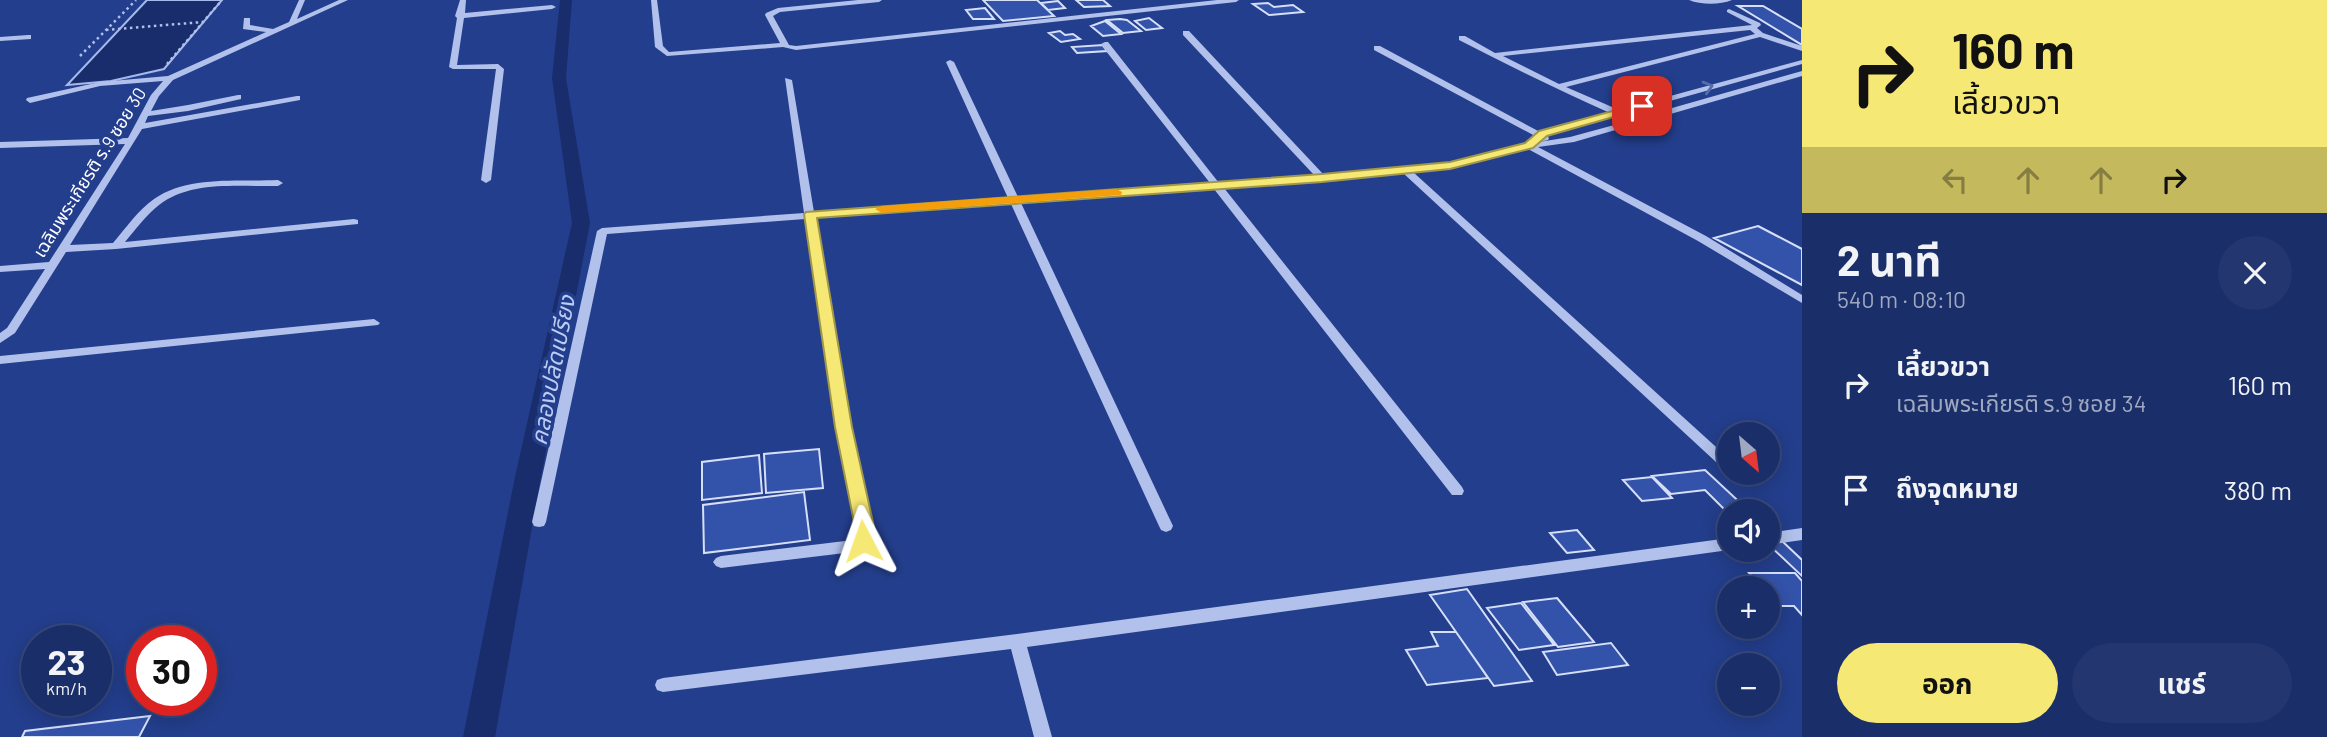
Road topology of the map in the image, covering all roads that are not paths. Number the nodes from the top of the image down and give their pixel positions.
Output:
1 (302, 0) edge
2 (345, 0) edge
3 (463, 0) edge
4 (654, 0) edge
5 (879, 0) edge
6 (1236, 0) edge
7 (1692, 0) edge
8 (1729, 0) edge
9 (552, 8) dead end
10 (1729, 10) dead end
11 (459, 16) junction
12 (247, 20) dead end
13 (292, 22) junction
14 (1752, 28) junction
15 (271, 31) junction
16 (1186, 33) dead end
17 (1760, 34) junction
18 (28, 37) dead end
19 (1462, 38) dead end
20 (0, 39) edge
21 (1105, 44) dead end
22 (785, 45) junction
23 (1377, 48) dead end
24 (1802, 49) edge
25 (1494, 55) junction
26 (950, 62) dead end
27 (1802, 62) edge
28 (1802, 73) edge
29 (170, 78) junction
30 (788, 80) dead end
31 (1558, 87) junction
32 (238, 97) dead end
33 (297, 98) dead end
34 (30, 100) dead end
35 (1618, 113) junction
36 (146, 114) junction
37 (1636, 121) junction
38 (139, 127) junction
39 (1540, 136) junction
40 (131, 141) junction
41 (1555, 143) junction
42 (0, 145) edge
43 (1529, 146) junction
44 (1406, 171) junction
45 (1322, 178) junction
46 (485, 180) dead end
47 (278, 183) dead end
48 (1216, 186) junction
49 (1015, 199) junction
50 (810, 214) junction
51 (354, 222) dead end
52 (116, 246) junction
53 (61, 249) junction
54 (50, 265) junction
55 (0, 269) edge
56 (1802, 300) edge
57 (374, 323) dead end
58 (0, 339) edge
59 (0, 360) edge
60 (1717, 456) edge
61 (1457, 491) dead end
62 (539, 522) dead end
63 (1166, 526) dead end
64 (1802, 534) edge
65 (1780, 537) edge
66 (1717, 546) edge
67 (721, 562) dead end
68 (1017, 641) junction
69 (663, 685) dead end
70 (1044, 737) edge

1 - 13 street
2 - 13 street, เฉลิมพระเกียรติ ร.9 ซอย 30
3 - 11 street
4 - 22 street
5 - 22 street
6 - 22 street
7 - 8 street
9 - 11 street
10 - 14 street
11 - 46 street
12 - 15 street
13 - 15 street, เฉลิมพระเกียรติ ร.9 ซอย 30
14 - 17 street
14 - 25 street
15 - 29 street, เฉลิมพระเกียรติ ร.9 ซอย 30
16 - 45 street
17 - 24 street
17 - 31 street
18 - 20 street
19 - 25 street
21 - 48 street
23 - 39 street
25 - 31 street
26 - 49 street
35 -> 27 street
28 - 37 street
29 - 34 street
29 - 36 street, เฉลิมพระเกียรติ ร.9 ซอย 30
30 - 50 street
31 - 35 street
32 - 36 street
33 - 38 street
35 - 37 street
35 - 39 street
36 - 38 street, เฉลิมพระเกียรติ ร.9 ซอย 30
37 - 41 street
38 - 40 street, เฉลิมพระเกียรติ ร.9 ซอย 30
39 - 41 street
39 - 43 street
40 - 42 street
40 - 53 street, เฉลิมพระเกียรติ ร.9 ซอย 30
41 - 43 street
43 - 44 street
43 - 56 street
44 - 45 street
44 - 60 street
45 - 48 street
47 - 52 street
48 - 49 street
48 - 61 street
49 - 50 street
49 - 63 street
50 - 62 street
50 - 67 street
51 - 52 street
52 - 53 street
53 - 54 street, เฉลิมพระเกียรติ ร.9 ซอย 30
54 - 55 street
54 - 58 street, เฉลิมพระเกียรติ ร.9 ซอย 30
57 - 59 street
64 - 65 street
66 - 68 street
68 - 69 street
68 - 70 street

